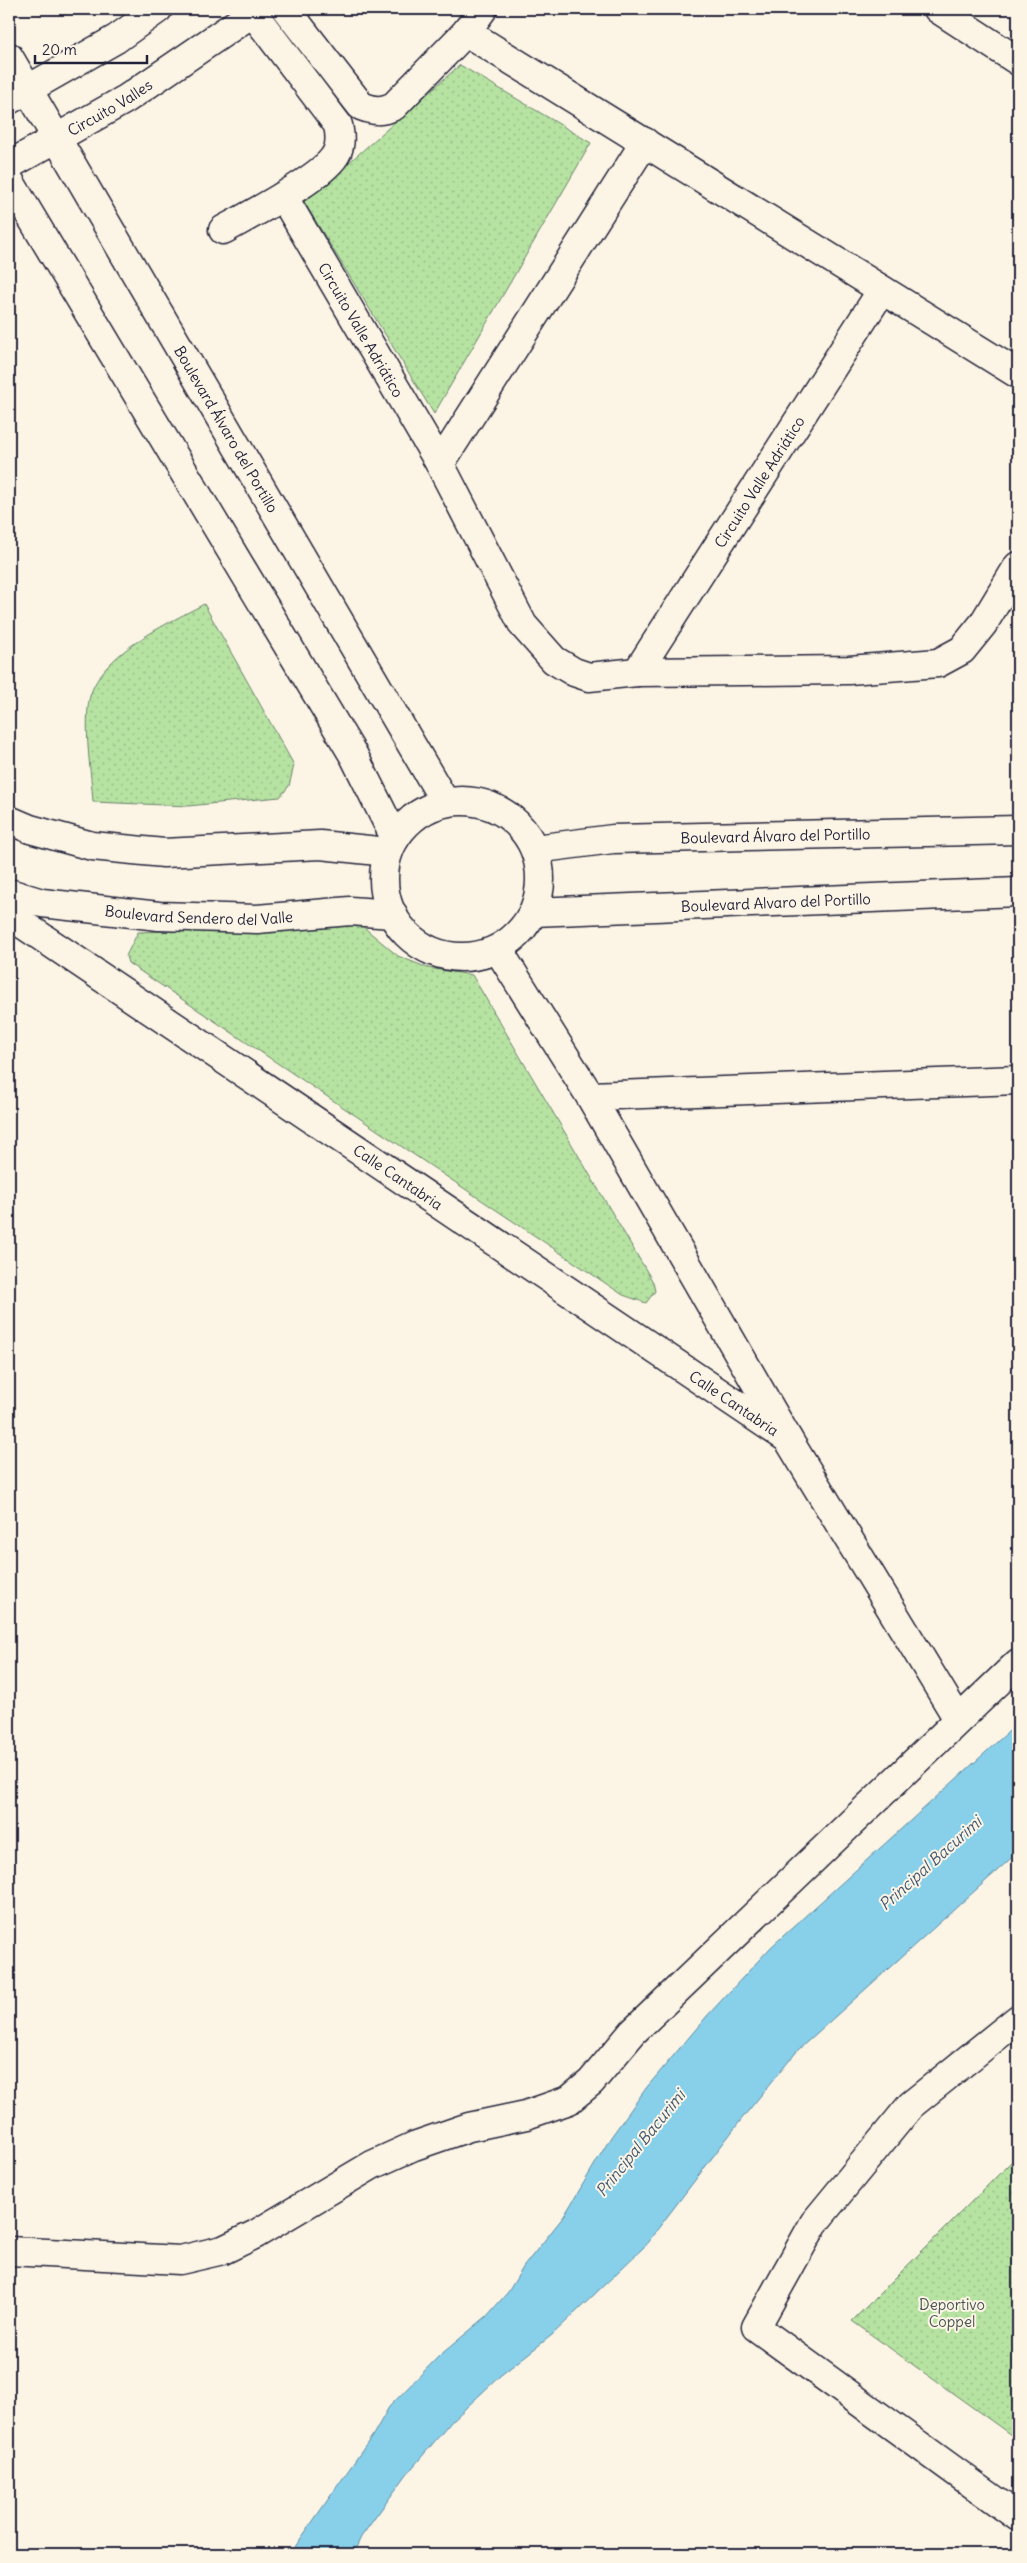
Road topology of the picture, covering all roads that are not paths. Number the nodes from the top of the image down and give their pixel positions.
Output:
1 (158, 9) edge
2 (286, 9) edge
3 (483, 9) edge
4 (938, 9) edge
5 (254, 10) edge
6 (466, 32) junction
7 (9, 57) edge
8 (1018, 61) edge
9 (18, 94) edge
10 (56, 137) junction
11 (645, 142) junction
12 (9, 165) edge
13 (9, 180) edge
14 (283, 196) junction
15 (223, 230) dead end
16 (882, 290) junction
17 (1018, 374) edge
18 (440, 464) junction
19 (1018, 566) edge
20 (637, 672) junction
21 (445, 802) junction
22 (9, 820) edge
23 (1018, 830) edge
24 (392, 845) junction
25 (535, 849) junction
26 (9, 892) edge
27 (1018, 892) edge
28 (534, 912) junction
29 (393, 914) junction
30 (9, 915) edge
31 (499, 951) junction
32 (1018, 1080) edge
33 (590, 1096) junction
34 (788, 1438) junction
35 (1018, 1663) edge
36 (958, 1719) junction
37 (1018, 2019) edge
38 (9, 2251) edge
39 (1018, 2517) edge

1 - 9 street
2 - 6 street
3 - 6 street
4 - 8 street
5 - 10 street, Circuito Valles
5 - 14 street
6 - 11 street
7 - 9 street, Boulevard Álvaro del Portillo
9 - 10 street, Boulevard Álvaro del Portillo
10 - 12 street, Circuito Valles
10 - 21 street, Boulevard Álvaro del Portillo
11 - 16 street
11 - 18 street
13 - 24 street
14 - 15 street
14 - 18 street, Circuito Valle Adriático
16 - 17 street
16 - 20 street, Circuito Valle Adriático
18 - 20 street, Circuito Valle Adriático
19 - 20 street, Circuito Valle Adriático
21 - 24 street
21 - 25 street
22 - 24 street
23 - 25 street, Boulevard Álvaro del Portillo
24 - 29 street
25 - 28 street
26 - 29 street, Boulevard Sendero del Valle
27 - 28 street, Boulevard Alvaro del Portillo
28 - 31 street
29 - 31 street
30 - 34 street, Calle Cantabria
31 - 33 street
32 - 33 street
33 - 34 street
34 - 36 street
35 - 36 street
36 - 38 street
37 - 39 street

